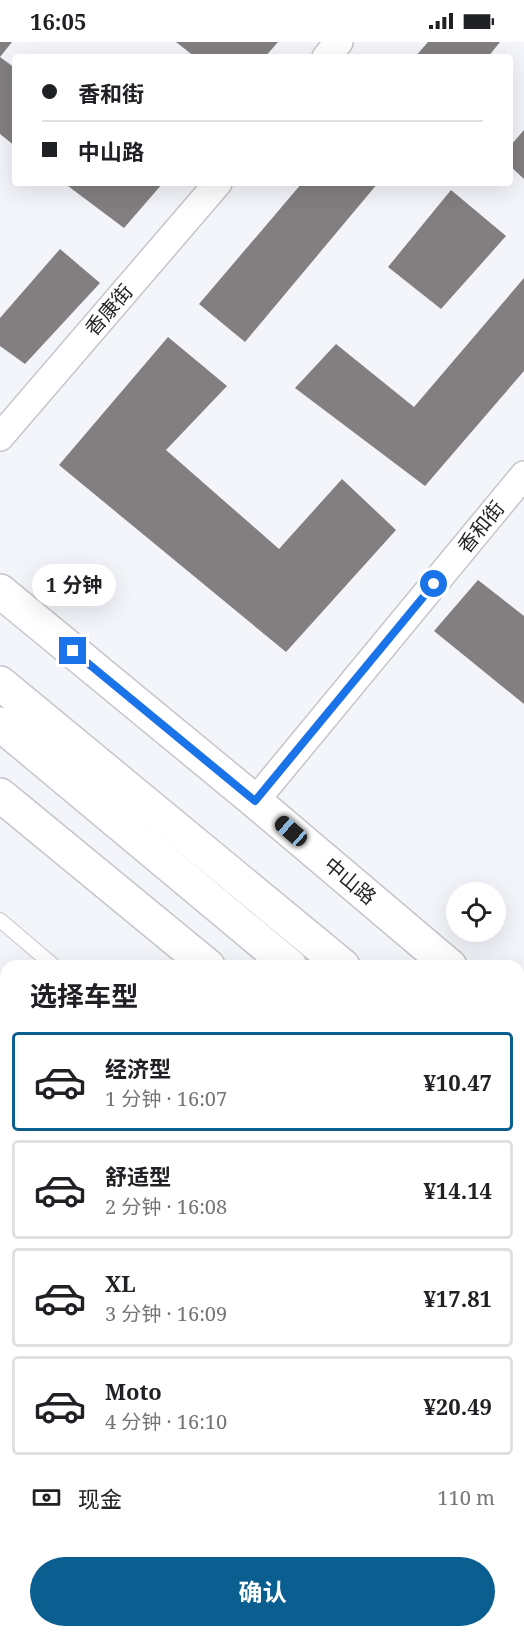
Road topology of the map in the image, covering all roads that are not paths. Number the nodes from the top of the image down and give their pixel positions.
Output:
1 (339, 42) edge
2 (329, 54) edge
3 (215, 186) edge
4 (0, 437) edge
5 (524, 475) edge
6 (0, 591) edge
7 (0, 683) edge
8 (0, 724) edge
9 (0, 795) edge
10 (255, 801) junction
11 (0, 920) edge
12 (47, 960) edge
13 (201, 960) edge
14 (284, 960) edge
15 (336, 960) edge
16 (443, 960) edge

1 - 2 street
3 - 4 street, 香康街
5 - 10 street, 香和街
6 - 10 main road, 中山路
7 - 15 main road
8 - 14 main road
9 - 13 main road
10 - 16 main road, 中山路
11 - 12 lane

